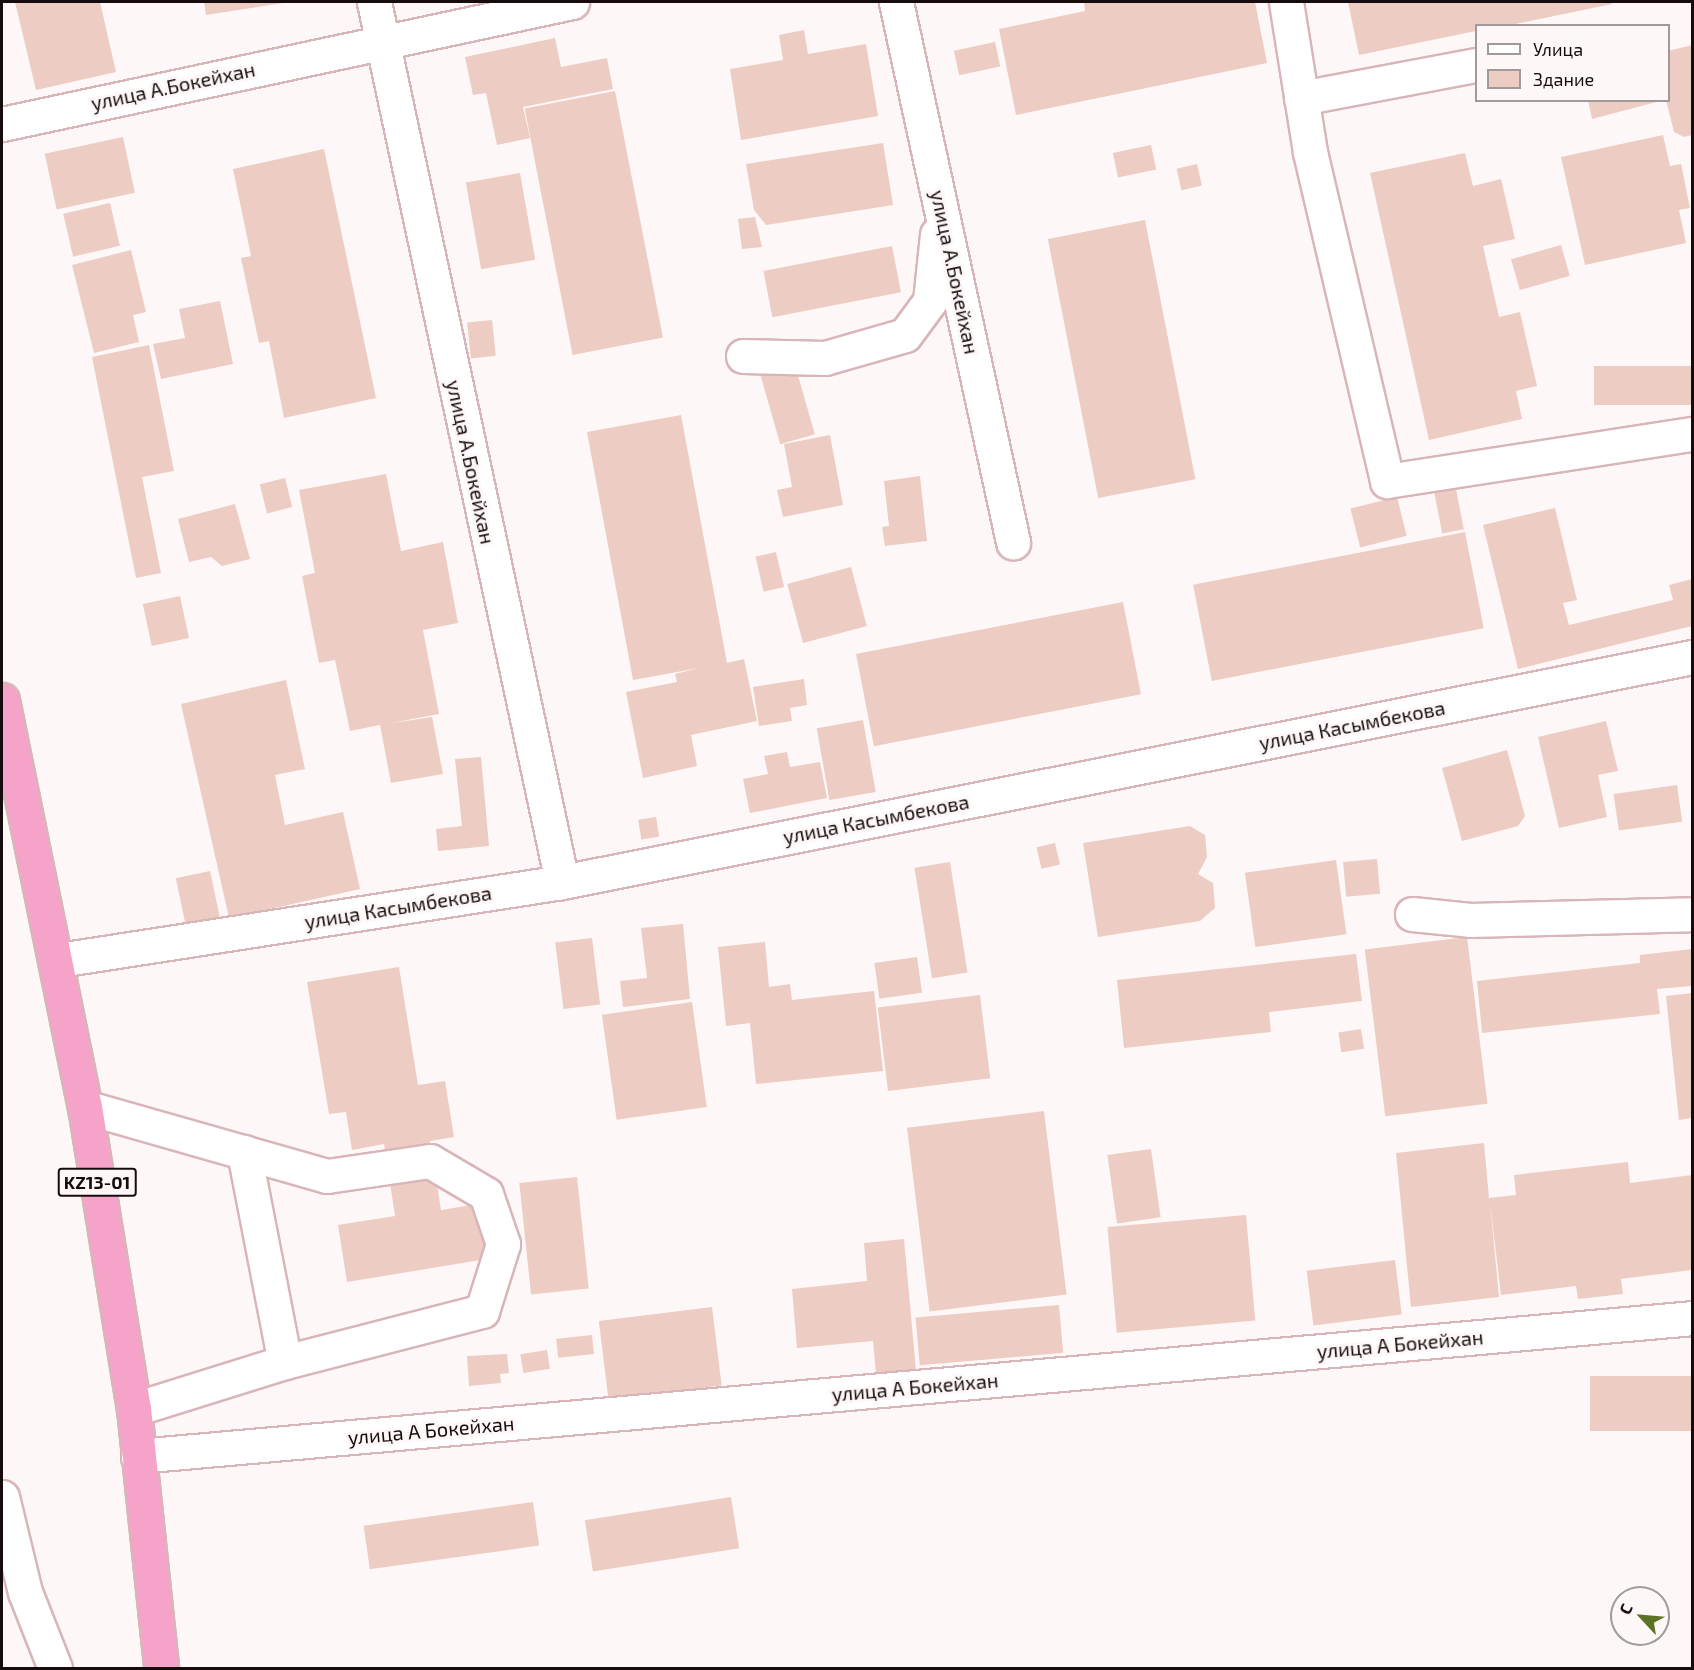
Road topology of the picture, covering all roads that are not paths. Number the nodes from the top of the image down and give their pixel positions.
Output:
1 (374, 2) edge
2 (572, 2) edge
3 (896, 2) edge
4 (1286, 2) edge
5 (379, 42) junction
6 (1475, 65) edge
7 (1301, 98) junction
8 (2, 124) edge
9 (939, 199) junction
10 (743, 356) dead end
11 (1692, 434) edge
12 (1013, 542) dead end
13 (1691, 664) edge
14 (2, 700) edge
15 (562, 882) junction
16 (1412, 914) dead end
17 (1692, 914) edge
18 (59, 960) junction
19 (85, 1107) junction
20 (244, 1152) junction
21 (1692, 1318) edge
22 (285, 1362) junction
23 (134, 1410) junction
24 (138, 1456) junction
25 (2, 1497) edge
26 (13, 1590) edge
27 (55, 1668) edge
28 (161, 1668) edge

1 - 5 street, улица А.Бокейхан
2 - 5 street, улица А.Бокейхан
3 - 9 street, улица А.Бокейхан
4 - 7 street
5 - 8 street, улица А.Бокейхан
5 - 15 street, улица А.Бокейхан
6 - 7 street
7 - 11 street
9 - 10 street
9 - 12 street, улица А.Бокейхан
13 - 15 street, улица Касымбекова
14 - 18 highway, KZ13-01
15 - 18 street, улица Касымбекова
16 - 17 street
18 - 19 highway, KZ13-01
19 - 20 street
19 - 23 highway, KZ13-01
20 - 22 street
20 - 22 street
21 - 24 street, улица А Бокейхан
22 - 23 street
23 - 24 highway, KZ13-01
24 - 28 highway, KZ13-01
25 - 26 street
26 - 27 street

